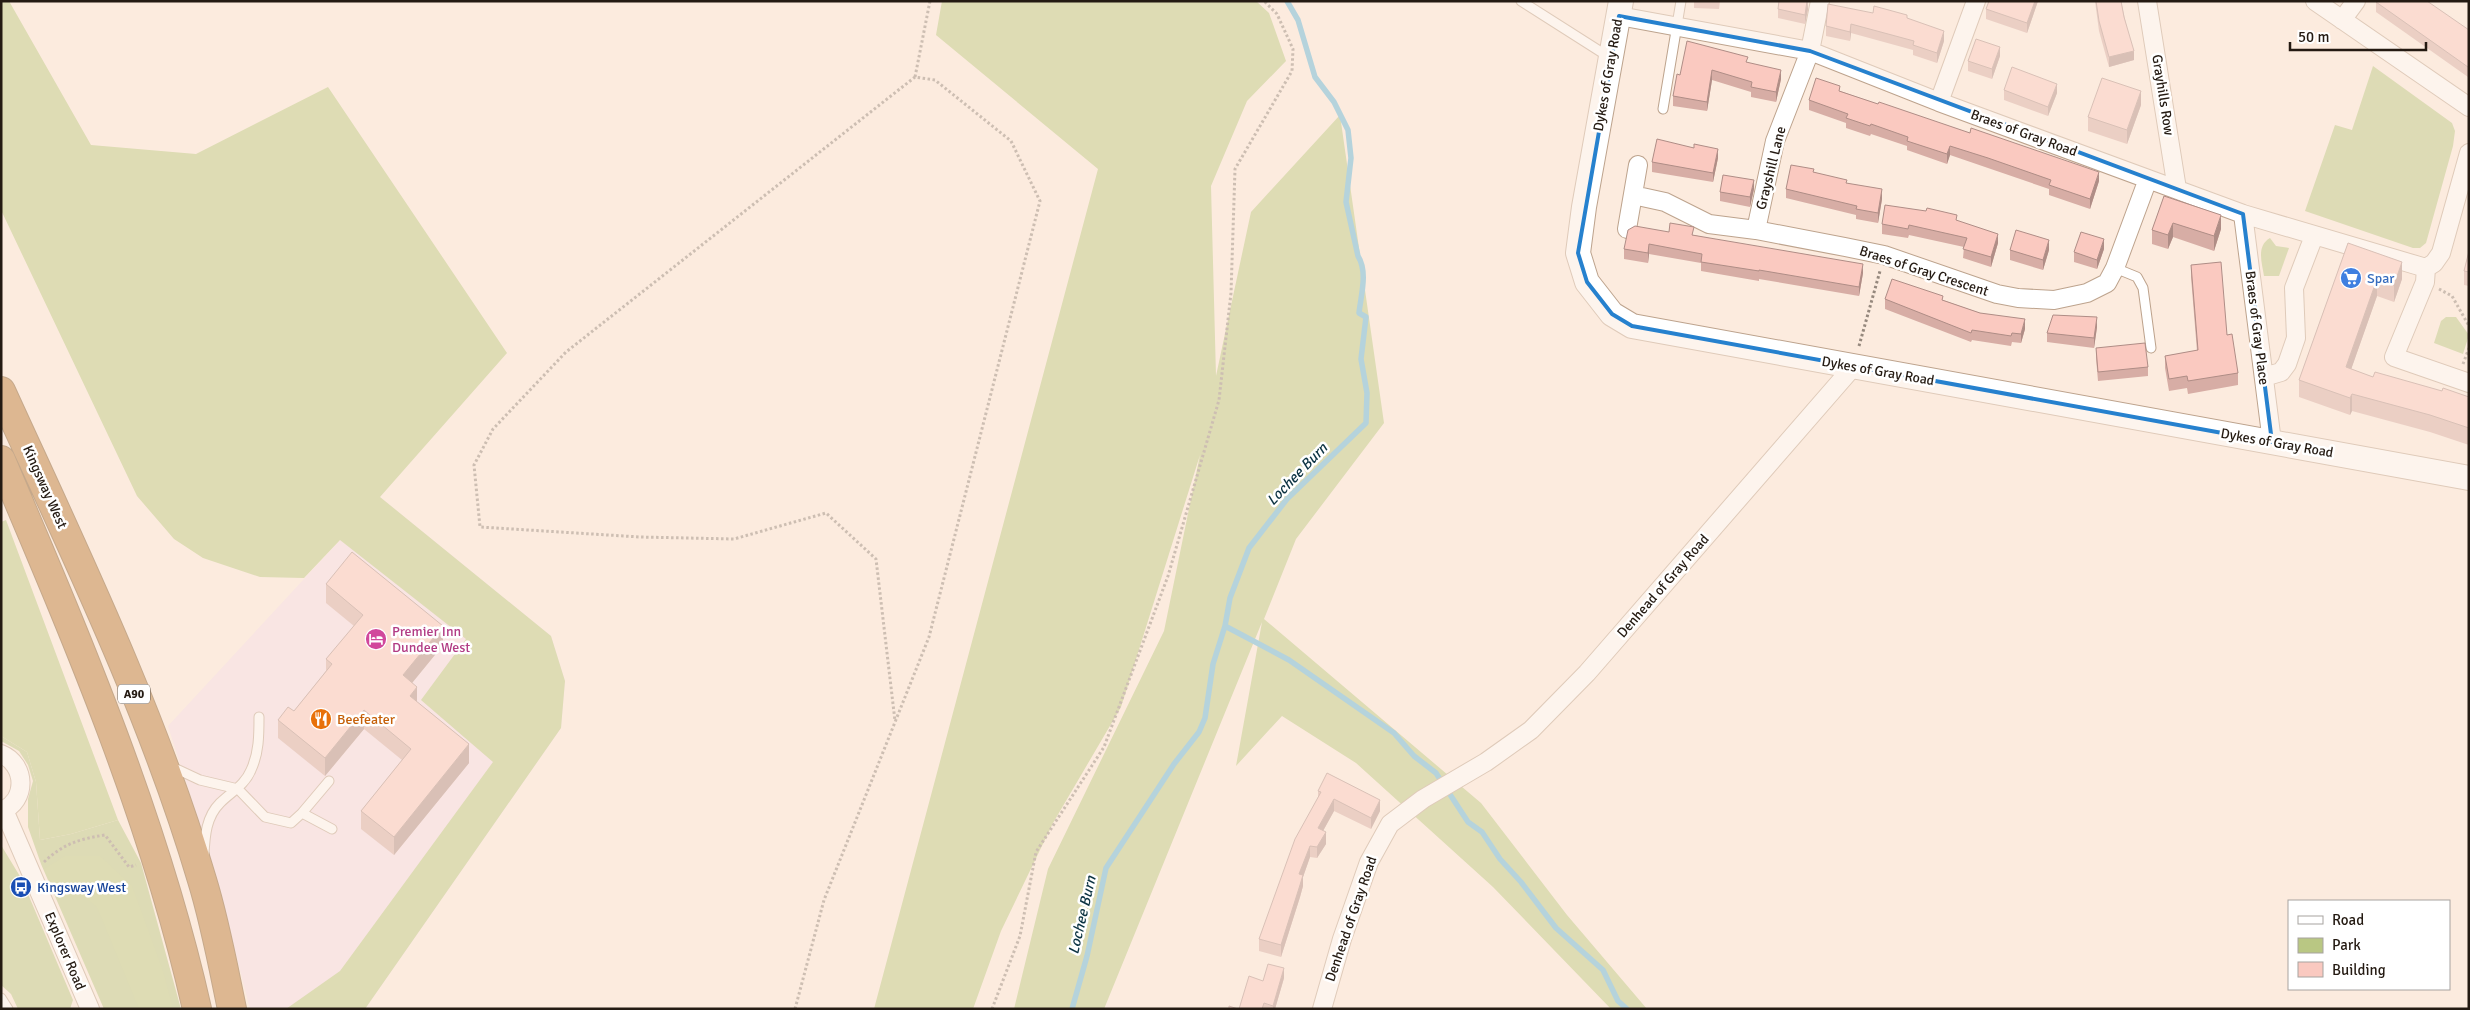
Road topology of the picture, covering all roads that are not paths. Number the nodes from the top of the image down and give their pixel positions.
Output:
1 (1521, 1) edge
2 (1681, 1) edge
3 (1820, 1) edge
4 (1976, 1) edge
5 (2147, 1) edge
6 (2315, 1) edge
7 (2356, 1) edge
8 (1620, 9) edge
9 (2342, 20) junction
10 (1677, 26) junction
11 (1810, 51) junction
12 (1611, 59) junction
13 (1939, 102) junction
14 (2469, 107) edge
15 (1663, 109) dead end
16 (2469, 153) edge
17 (1638, 165) dead end
18 (2148, 179) junction
19 (2177, 189) junction
20 (1633, 195) junction
21 (2461, 203) edge
22 (2243, 214) junction
23 (1627, 228) edge
24 (1756, 230) junction
25 (2314, 236) junction
26 (2115, 268) junction
27 (2425, 275) junction
28 (2151, 348) dead end
29 (1854, 366) junction
30 (2264, 376) junction
31 (2469, 383) edge
32 (1, 391) edge
33 (2272, 442) junction
34 (1, 460) edge
35 (2469, 478) edge
36 (259, 717) dead end
37 (1, 754) edge
38 (161, 762) junction
39 (329, 781) dead end
40 (238, 789) junction
41 (3, 811) edge
42 (302, 813) junction
43 (332, 829) dead end
44 (202, 880) junction
45 (1, 998) edge
46 (8, 1009) edge
47 (90, 1009) edge
48 (197, 1009) edge
49 (232, 1009) edge
50 (1322, 1009) edge

1 - 12 lane
2 - 10 lane
3 - 11 street, Grayshill Lane
4 - 13 street
5 - 19 street, Grayhills Row
6 - 9 street
7 - 9 street
8 - 10 street, Braes of Gray Road
8 - 12 street, Dykes of Gray Road
9 - 14 street
10 - 11 street, Braes of Gray Road
10 - 15 lane
11 - 13 street, Braes of Gray Road
11 - 24 street, Grayshill Lane
12 - 29 street, Dykes of Gray Road
13 - 18 street, Braes of Gray Road
16 - 21 street
17 - 20 street
18 - 19 street, Braes of Gray Road
18 - 26 street, Braes of Gray Crescent
19 - 22 street, Braes of Gray Road
20 - 23 street
20 - 24 street, Braes of Gray Crescent
21 - 27 street
22 - 25 street, Braes of Gray Road
22 - 30 street, Braes of Gray Place
24 - 26 street, Braes of Gray Crescent
25 - 27 street, Braes of Gray Road
25 - 30 street
26 - 28 lane
27 - 31 street
29 - 33 street, Dykes of Gray Road
29 - 50 street, Denhead of Gray Road
30 - 33 street, Braes of Gray Place
32 - 38 highway, Kingsway West / A90
33 - 35 street, Dykes of Gray Road
34 - 48 highway, Kingsway West / A90
36 - 40 lane
37 - 41 street, Explorer Road
38 - 40 lane
38 - 44 highway, Kingsway West / A90
39 - 42 lane
40 - 42 lane
40 - 44 lane
41 - 47 street, Explorer Road
42 - 43 lane
44 - 49 highway, Kingsway West / A90
45 - 46 lane

